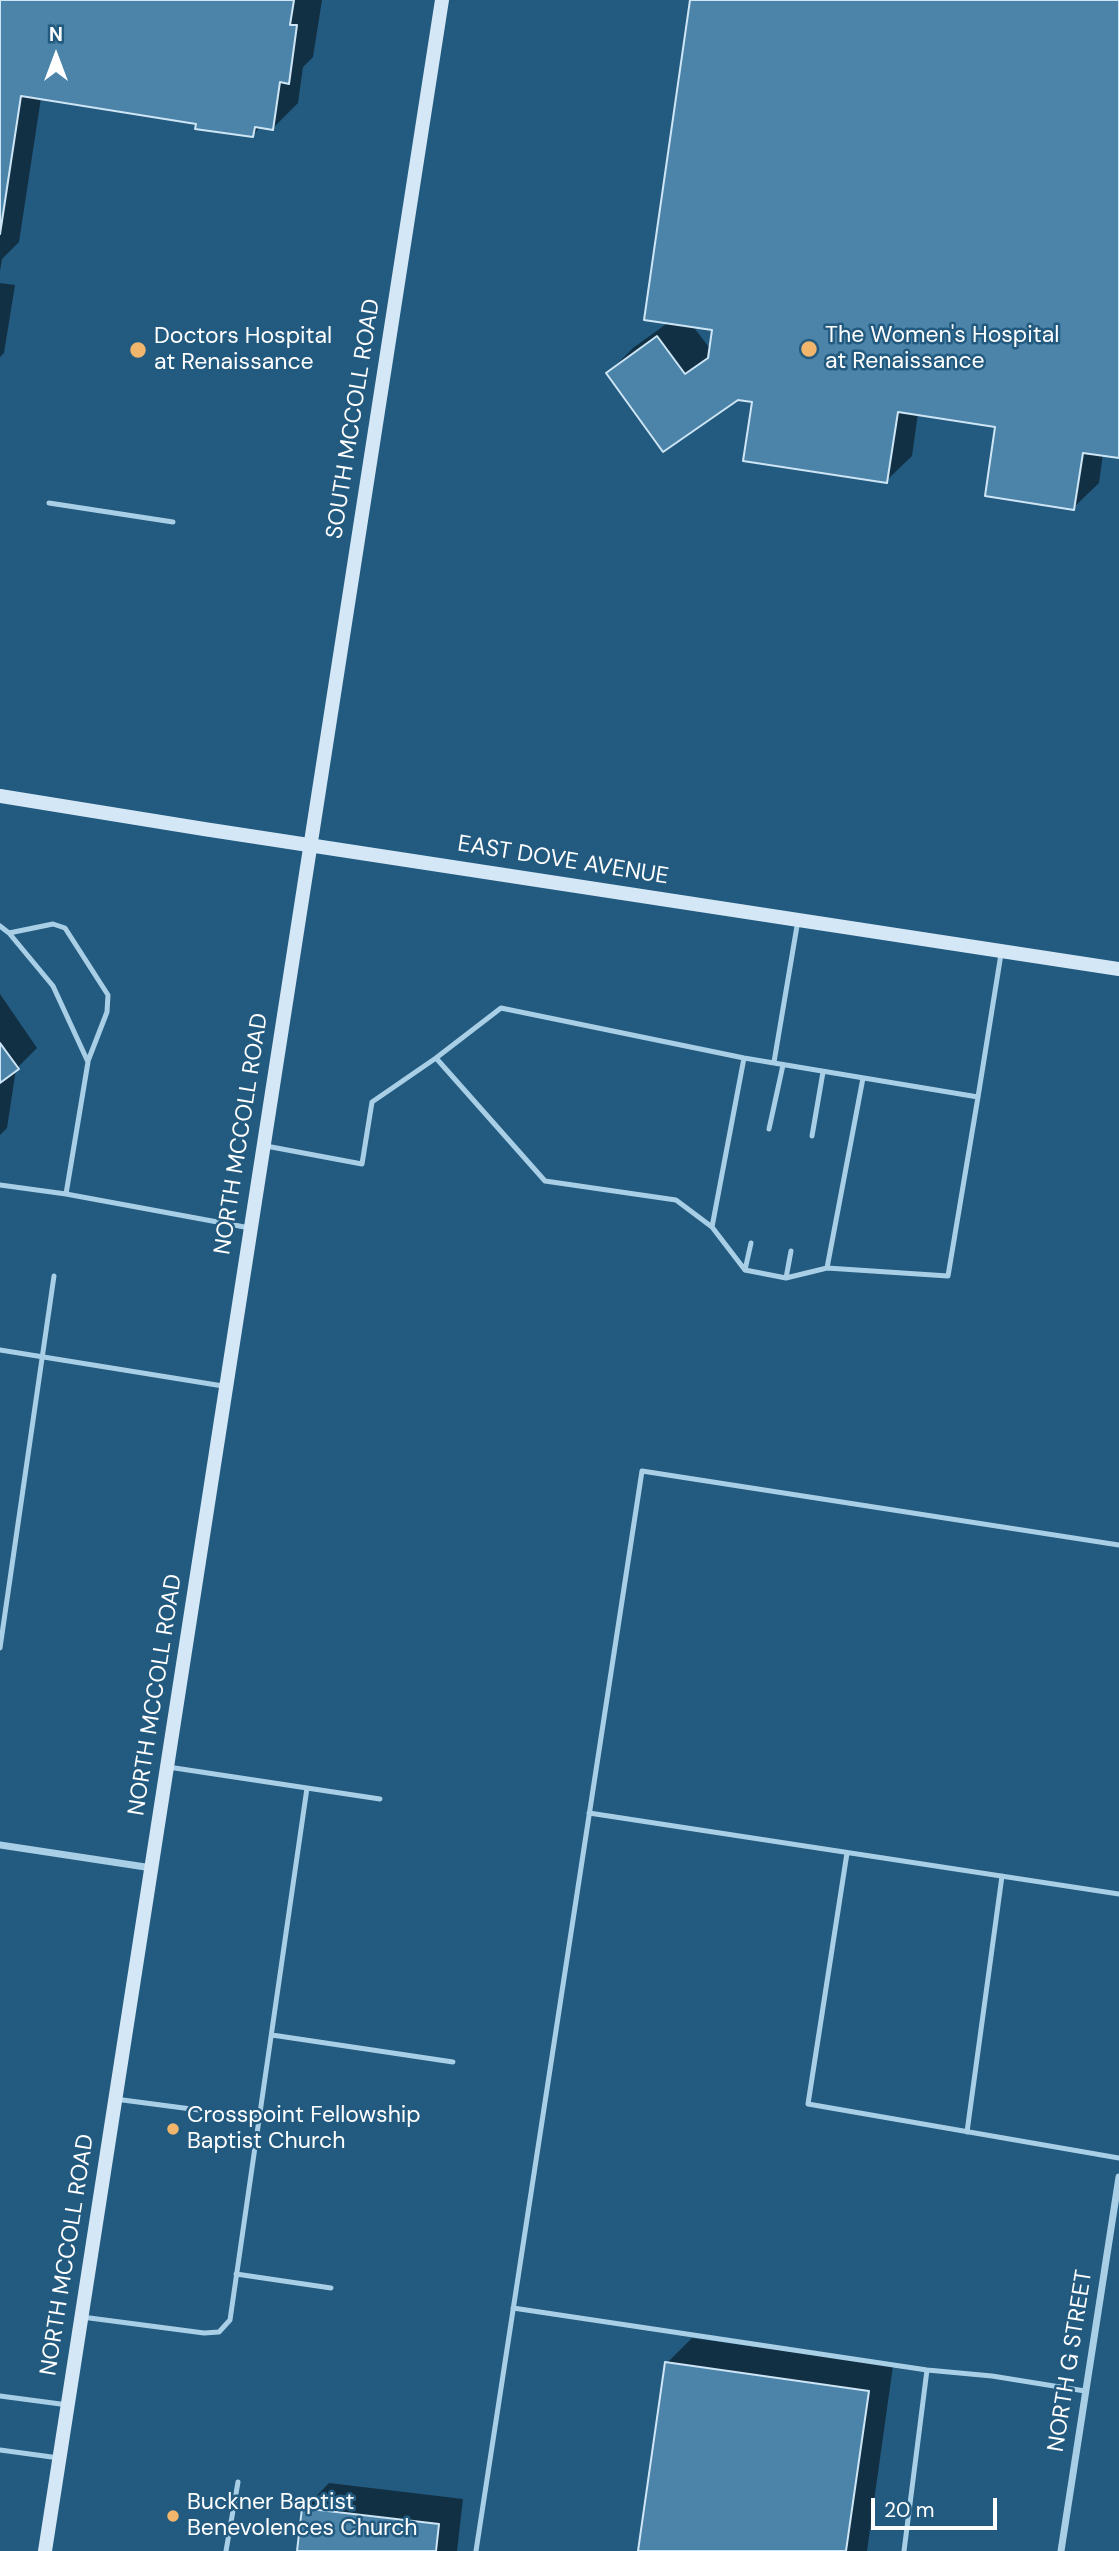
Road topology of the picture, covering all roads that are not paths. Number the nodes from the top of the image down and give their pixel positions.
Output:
1 (442, 0) edge
2 (49, 503) dead end
3 (173, 522) dead end
4 (0, 796) edge
5 (309, 845) junction
6 (798, 920) junction
7 (0, 926) edge
8 (9, 933) junction
9 (1001, 951) junction
10 (1119, 969) edge
11 (436, 1058) junction
12 (744, 1058) junction
13 (88, 1062) junction
14 (774, 1062) junction
15 (783, 1065) junction
16 (823, 1072) junction
17 (863, 1078) junction
18 (978, 1097) junction
19 (769, 1129) dead end
20 (812, 1136) dead end
21 (263, 1146) junction
22 (0, 1185) edge
23 (66, 1194) junction
24 (712, 1227) junction
25 (250, 1228) junction
26 (751, 1243) dead end
27 (792, 1251) dead end
28 (827, 1268) junction
29 (745, 1270) junction
30 (54, 1276) dead end
31 (786, 1278) junction
32 (0, 1350) edge
33 (41, 1356) junction
34 (226, 1386) junction
35 (1119, 1545) edge
36 (0, 1648) edge
37 (168, 1767) junction
38 (307, 1788) junction
39 (380, 1800) dead end
40 (589, 1814) junction
41 (0, 1845) edge
42 (848, 1853) junction
43 (152, 1868) junction
44 (1002, 1876) junction
45 (1119, 1894) edge
46 (272, 2035) junction
47 (453, 2062) dead end
48 (116, 2099) junction
49 (260, 2119) junction
50 (967, 2132) junction
51 (1119, 2158) edge
52 (1119, 2177) edge
53 (236, 2274) junction
54 (331, 2288) dead end
55 (513, 2308) junction
56 (82, 2317) junction
57 (927, 2370) junction
58 (1085, 2391) junction
59 (0, 2396) edge
60 (68, 2405) junction
61 (0, 2450) edge
62 (59, 2458) junction
63 (238, 2482) dead end
64 (44, 2551) edge
65 (226, 2551) edge
66 (476, 2551) edge
67 (904, 2551) edge
68 (1061, 2551) edge

1 - 5 main road, SOUTH MCCOLL ROAD
2 - 3 lane
4 - 5 main road, EAST DOVE AVENUE
5 - 6 main road, EAST DOVE AVENUE
5 - 21 main road, NORTH MCCOLL ROAD
6 - 9 main road, EAST DOVE AVENUE
6 - 14 lane
7 - 8 lane
8 - 13 lane
8 - 13 lane
9 - 10 main road, EAST DOVE AVENUE
9 - 18 lane
11 - 12 lane
11 - 21 lane
11 - 24 lane
12 - 14 lane
12 - 24 lane
13 - 23 lane
14 - 15 lane
15 - 16 lane
15 - 19 lane
16 - 17 lane
16 - 20 lane
17 - 18 lane
17 - 28 lane
18 - 28 lane
21 - 25 main road, NORTH MCCOLL ROAD
22 - 23 lane
23 - 25 lane
24 - 29 lane
25 - 34 main road, NORTH MCCOLL ROAD
26 - 29 lane
27 - 31 lane
28 - 31 lane
29 - 31 lane
30 - 33 lane
32 - 33 lane
33 - 34 lane
33 - 36 lane
34 - 37 main road, NORTH MCCOLL ROAD
35 - 40 lane
37 - 38 lane
37 - 43 main road, NORTH MCCOLL ROAD
38 - 39 lane
38 - 46 lane
40 - 42 lane
40 - 55 lane
41 - 43 street
42 - 44 lane
42 - 50 lane
43 - 48 main road, NORTH MCCOLL ROAD
44 - 45 lane
44 - 50 lane
46 - 47 lane
46 - 49 lane
48 - 49 lane
48 - 56 main road, NORTH MCCOLL ROAD
49 - 53 lane
50 - 51 lane
52 - 58 street, NORTH G STREET
53 - 54 lane
53 - 56 lane
55 - 57 lane
55 - 66 lane
56 - 60 main road, NORTH MCCOLL ROAD
57 - 58 lane
57 - 67 lane
58 - 68 street, NORTH G STREET
59 - 60 lane
60 - 62 main road, NORTH MCCOLL ROAD
61 - 62 lane
62 - 64 main road, NORTH MCCOLL ROAD
63 - 65 lane

